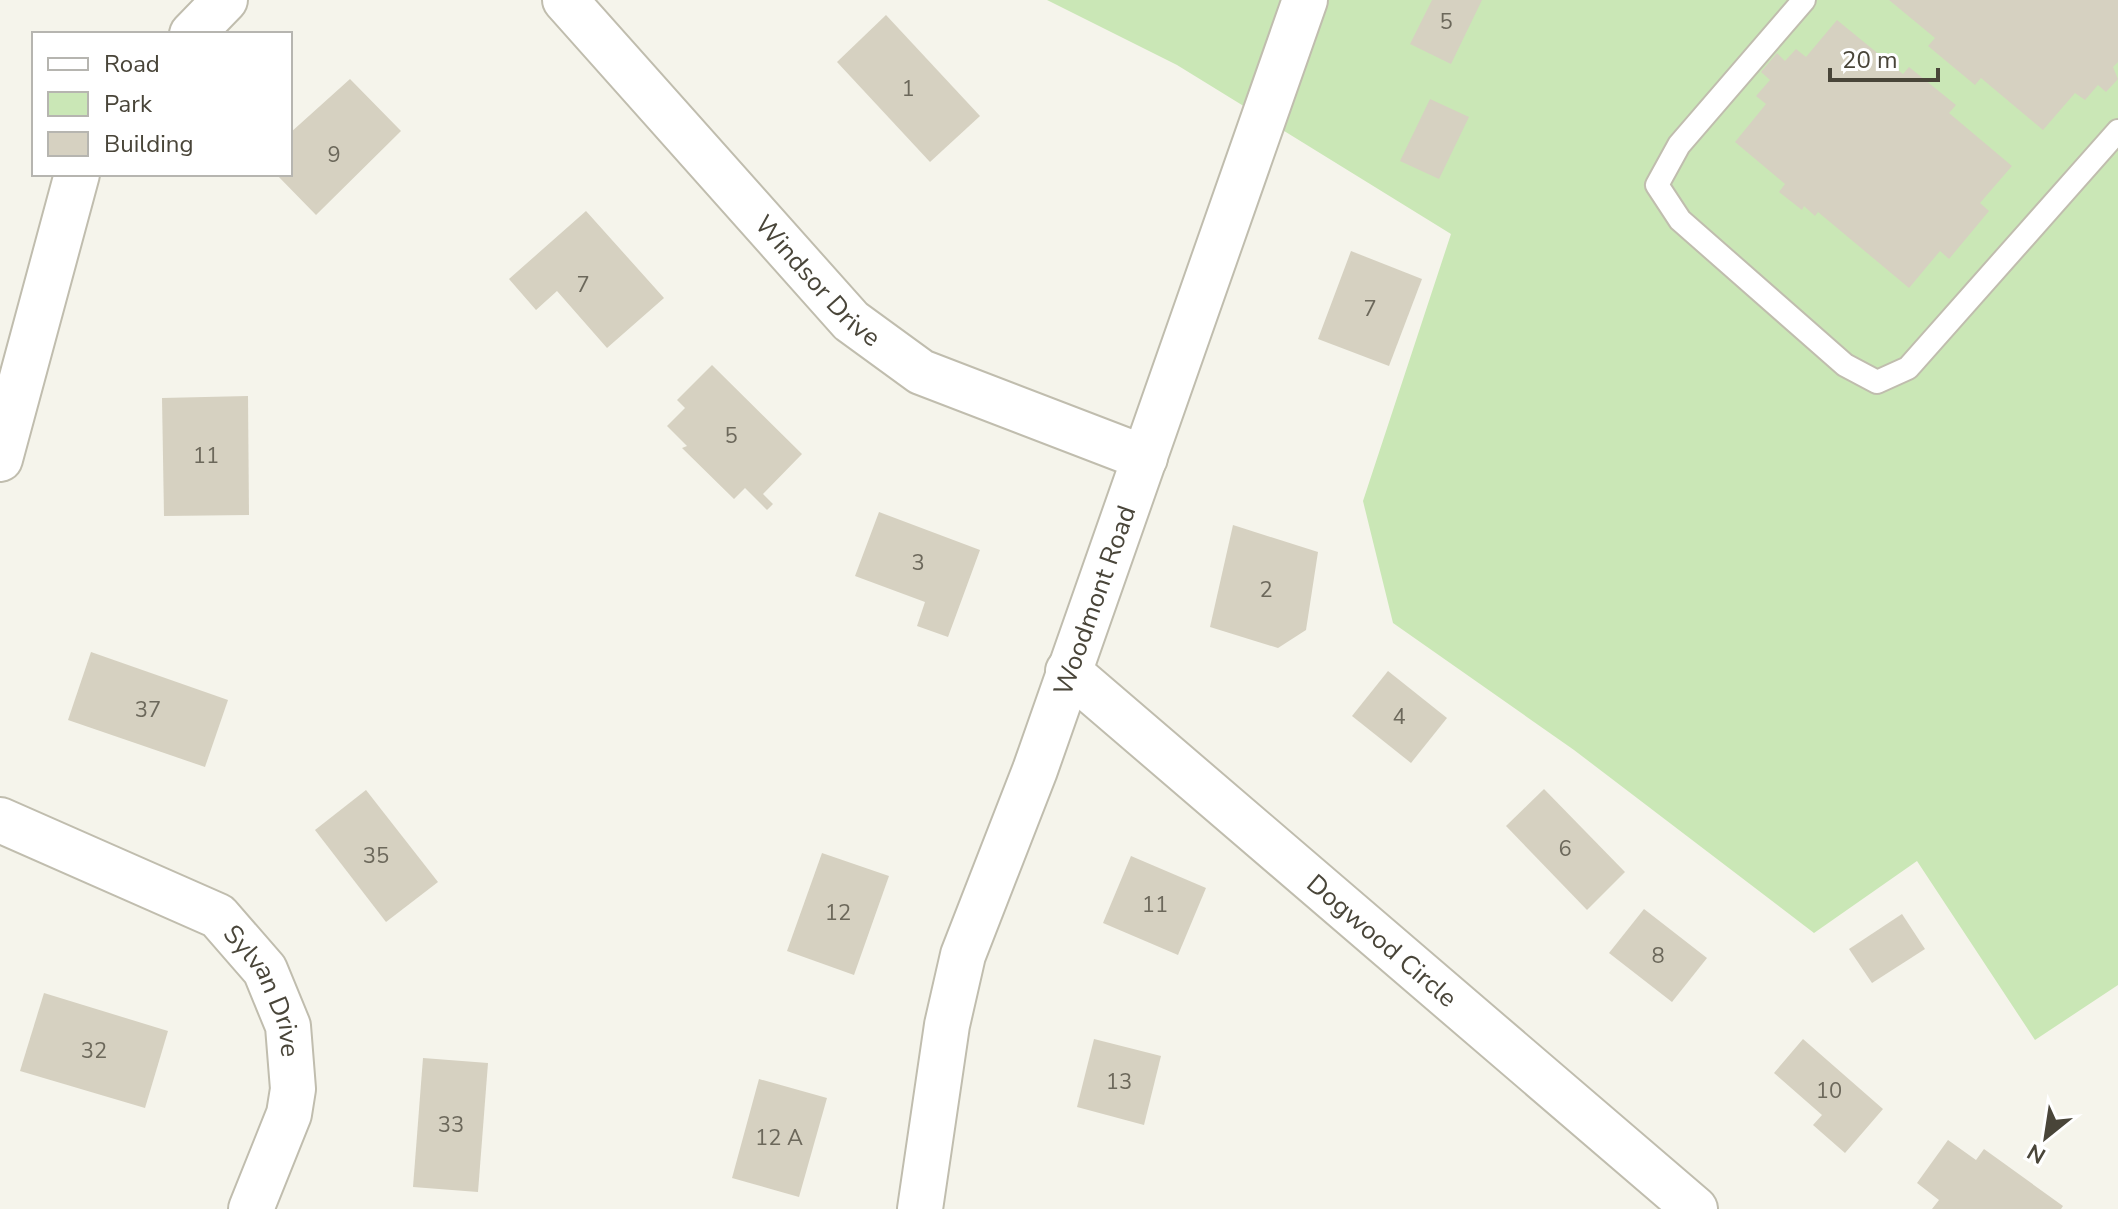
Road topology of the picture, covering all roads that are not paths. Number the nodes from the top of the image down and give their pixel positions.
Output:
1 (225, 0) edge
2 (565, 0) edge
3 (1305, 0) edge
4 (1804, 0) edge
5 (194, 32) edge
6 (2118, 131) edge
7 (76, 176) edge
8 (1145, 458) junction
9 (0, 459) edge
10 (1068, 671) junction
11 (0, 820) edge
12 (251, 1209) edge
13 (920, 1209) edge
14 (1695, 1209) edge

1 - 5 street
2 - 8 street, Windsor Drive
3 - 8 street, Woodmont Road
4 - 6 lane
7 - 9 street
8 - 10 street, Woodmont Road
10 - 13 street, Woodmont Road
10 - 14 street, Dogwood Circle
11 - 12 street, Sylvan Drive

